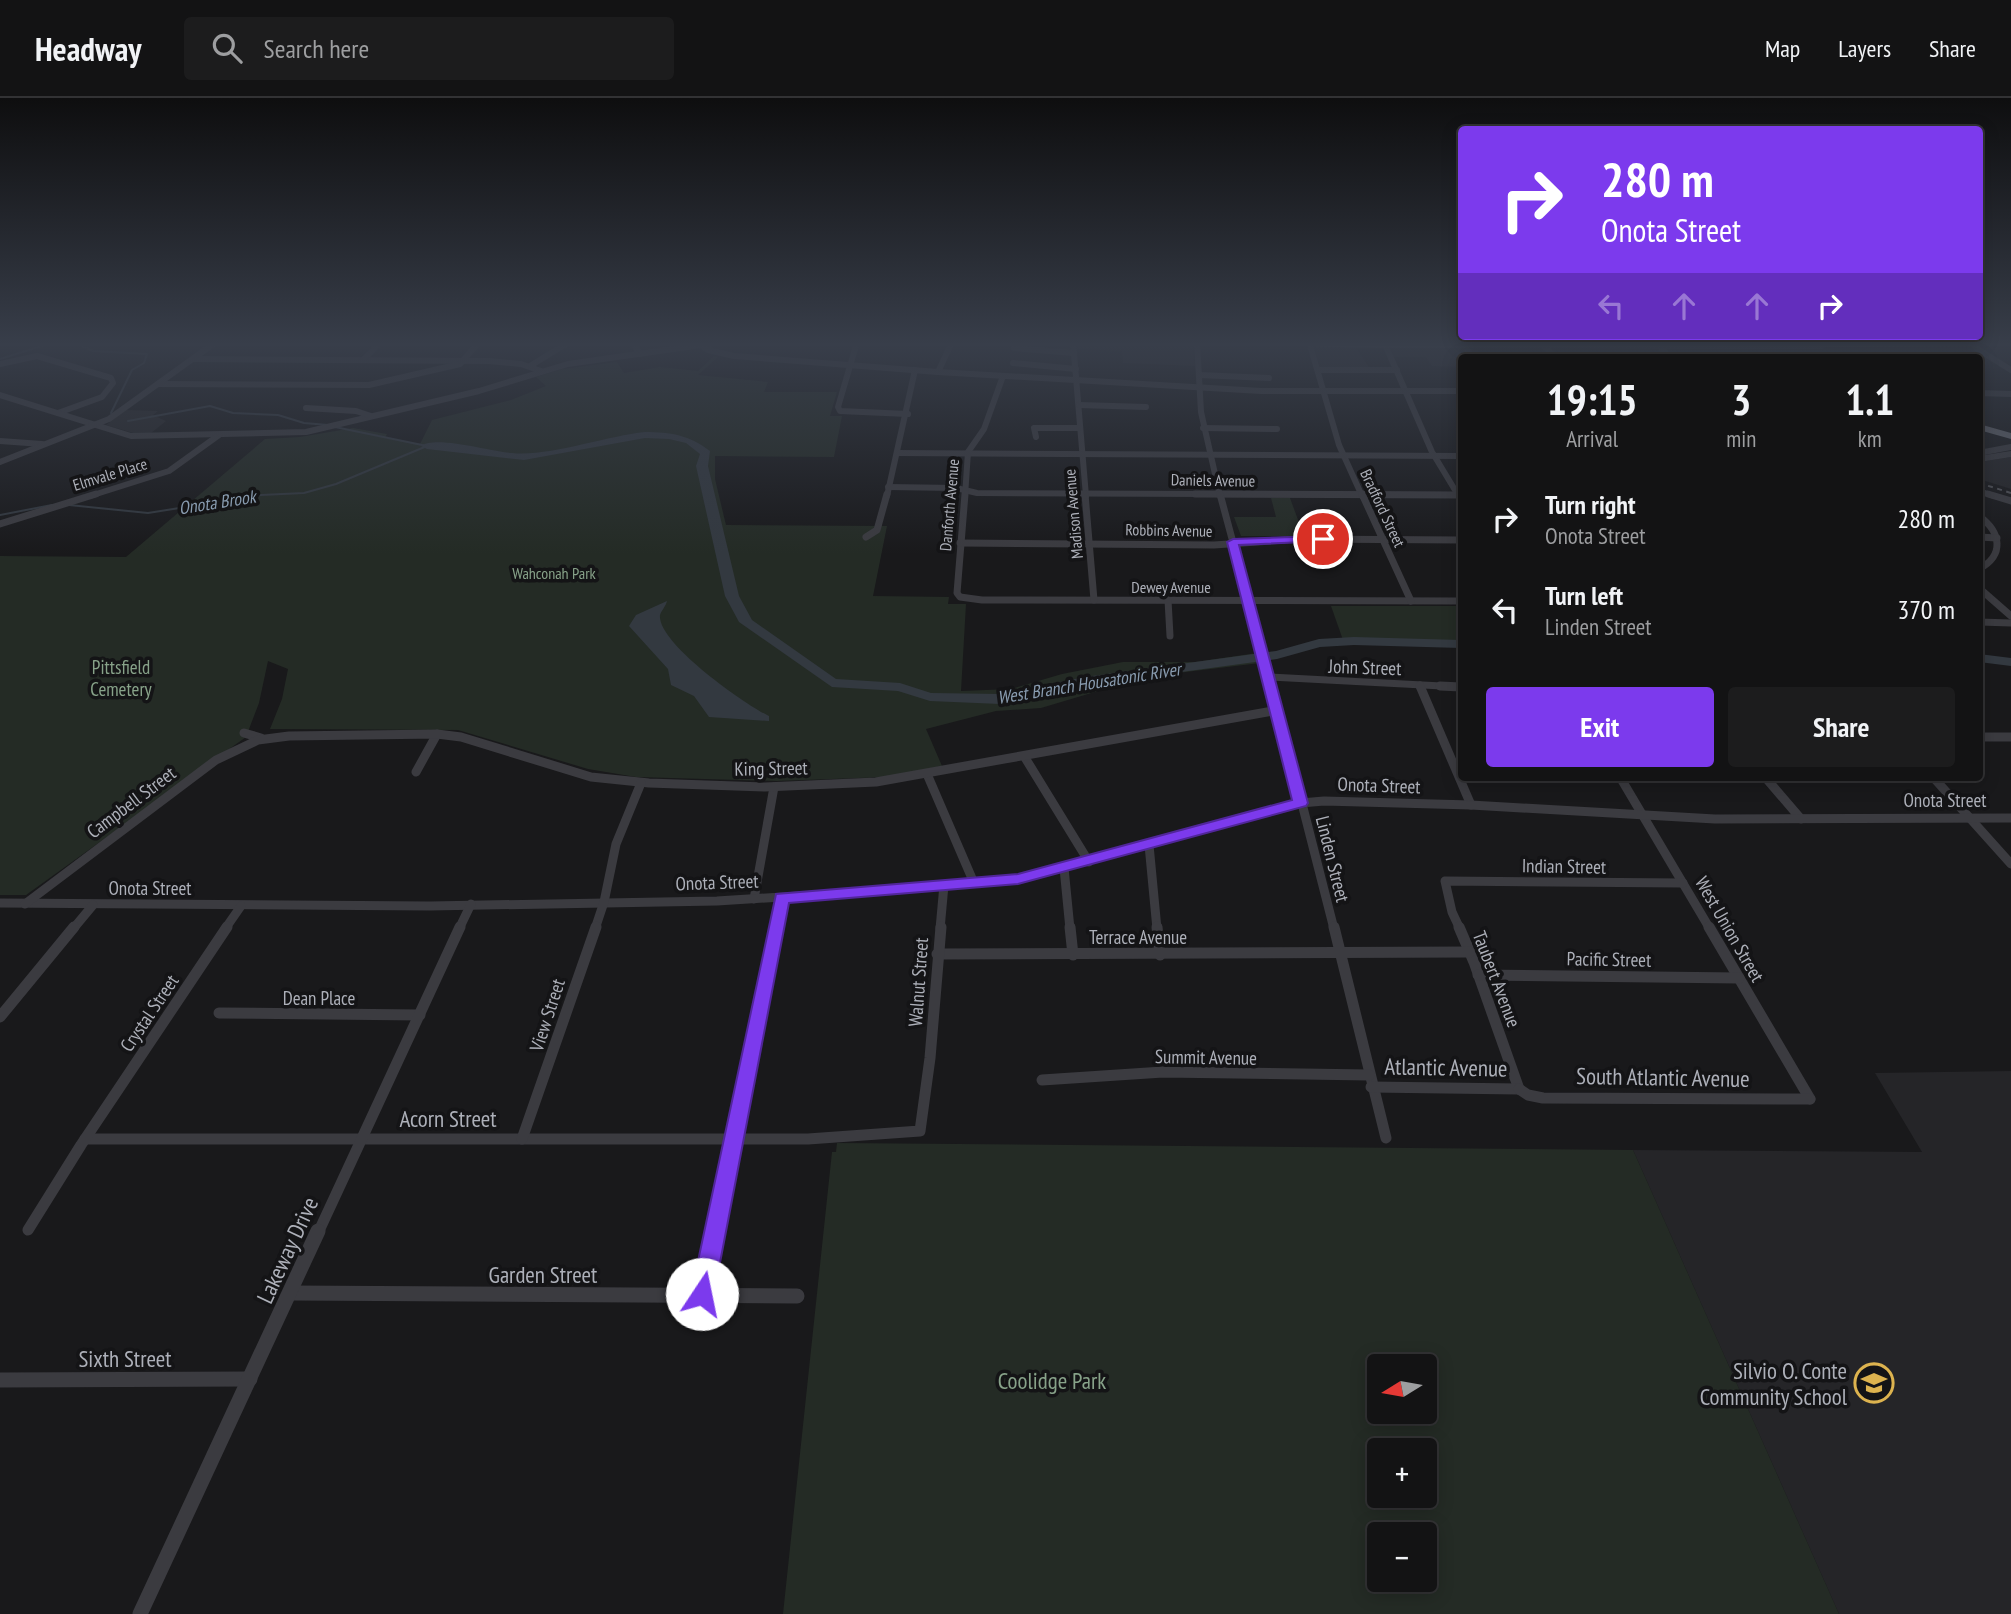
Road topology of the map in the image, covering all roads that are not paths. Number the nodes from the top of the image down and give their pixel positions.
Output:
1 (58, 413) edge
2 (118, 413) edge
3 (361, 413) edge
4 (385, 413) edge
5 (843, 413) edge
6 (991, 413) edge
7 (1079, 413) edge
8 (1201, 413) edge
9 (1329, 413) edge
10 (1416, 413) edge
11 (908, 414) joint
12 (371, 416) junction
13 (1983, 425) edge
14 (94, 426) junction
15 (1080, 428) junction
16 (1203, 428) junction
17 (1277, 429) dead end
18 (2011, 434) edge
19 (219, 435) junction
20 (1036, 437) dead end
21 (0, 441) edge
22 (43, 444) junction
23 (2011, 447) edge
24 (1983, 452) edge
25 (897, 453) junction
26 (968, 453) junction
27 (1081, 454) junction
28 (2011, 454) edge
29 (1209, 455) junction
30 (1343, 455) junction
31 (1435, 455) junction
32 (1458, 456) edge
33 (1983, 458) edge
34 (0, 462) edge
35 (888, 487) junction
36 (965, 492) junction
37 (1458, 492) edge
38 (1983, 492) edge
39 (1085, 493) junction
40 (1220, 494) junction
41 (1363, 495) junction
42 (1458, 495) edge
43 (1983, 499) edge
44 (2011, 501) edge
45 (2011, 507) edge
46 (1983, 518) edge
47 (0, 524) edge
48 (866, 537) dead end
49 (1983, 537) edge
50 (1997, 538) junction
51 (1382, 539) junction
52 (1458, 540) edge
53 (1233, 542) junction
54 (960, 543) junction
55 (1089, 543) junction
56 (1983, 566) edge
57 (1983, 592) edge
58 (965, 599) joint
59 (1094, 600) junction
60 (1168, 600) junction
61 (1249, 601) junction
62 (1411, 601) junction
63 (1458, 601) edge
64 (2011, 616) edge
65 (1983, 622) edge
66 (2011, 623) edge
67 (1170, 636) dead end
68 (1268, 677) junction
69 (1420, 685) junction
70 (1458, 687) edge
71 (1278, 710) junction
72 (244, 733) dead end
73 (437, 734) junction
74 (1983, 737) edge
75 (2011, 737) edge
76 (265, 739) junction
77 (1024, 756) junction
78 (416, 772) dead end
79 (926, 774) junction
80 (1458, 774) edge
81 (1461, 781) edge
82 (1622, 781) edge
83 (1768, 781) edge
84 (1937, 781) edge
85 (641, 782) junction
86 (774, 787) junction
87 (1301, 803) junction
88 (1471, 805) junction
89 (1641, 815) junction
90 (1969, 818) junction
91 (2011, 818) edge
92 (1801, 819) junction
93 (1149, 845) junction
94 (1089, 862) junction
95 (2011, 864) edge
96 (1064, 868) junction
97 (1444, 881) joint
98 (974, 883) junction
99 (1683, 883) junction
100 (944, 885) junction
101 (782, 898) junction
102 (754, 899) junction
103 (604, 902) junction
104 (0, 903) edge
105 (25, 904) junction
106 (471, 904) junction
107 (93, 905) junction
108 (241, 906) junction
109 (1470, 952) junction
110 (937, 954) junction
111 (1073, 955) junction
112 (1160, 955) junction
113 (1339, 955) junction
114 (1478, 975) junction
115 (1739, 978) junction
116 (219, 1013) dead end
117 (420, 1015) junction
118 (0, 1017) edge
119 (1042, 1080) dead end
120 (1370, 1081) junction
121 (1519, 1089) junction
122 (1810, 1099) joint
123 (1386, 1138) dead end
124 (85, 1139) junction
125 (522, 1139) junction
126 (732, 1139) junction
127 (811, 1139) joint
128 (361, 1140) junction
129 (28, 1230) dead end
130 (290, 1293) junction
131 (702, 1294) junction
132 (797, 1296) dead end
133 (0, 1380) edge
134 (250, 1380) junction
135 (140, 1614) edge

1 - 14 street
2 - 14 street
3 - 12 street
4 - 12 street
5 - 11 street
6 - 26 street, Danforth Avenue
7 - 15 street, Madison Avenue
8 - 16 street, Linden Street
9 - 30 street, Bradford Street
10 - 31 street
11 - 25 street
12 - 19 street
13 - 18 highway
14 - 19 street
14 - 22 street
15 - 20 street
15 - 27 street, Madison Avenue
16 - 17 street
16 - 29 street, Linden Street
19 - 47 street, Elmvale Place
21 - 22 street
22 - 34 street
23 - 24 street
25 - 26 street
25 - 35 street
26 - 27 street
26 - 36 street, Danforth Avenue
27 - 29 street
27 - 39 street, Madison Avenue
28 - 33 street
29 - 30 street
29 - 40 street, Linden Street
30 - 31 street
30 - 41 street, Bradford Street
31 - 32 street
31 - 37 street
35 - 36 street, Daniels Avenue
35 - 48 street
36 - 39 street, Daniels Avenue
36 - 54 street, Danforth Avenue
38 - 44 street
39 - 40 street, Daniels Avenue
39 - 55 street, Madison Avenue
40 - 41 street, Daniels Avenue
40 - 53 street, Linden Street
41 - 42 street, Daniels Avenue
41 - 51 street, Bradford Street
43 - 45 street
46 - 50 street
49 - 50 street
50 - 56 street
51 - 52 street, Robbins Avenue
51 - 53 street, Robbins Avenue
51 - 62 street, Bradford Street
53 - 55 street, Robbins Avenue
53 - 61 street, Linden Street
54 - 55 street, Robbins Avenue
54 - 58 street, Danforth Avenue
55 - 59 street, Madison Avenue
57 - 64 street
58 - 59 street, Dewey Avenue
59 - 60 street, Dewey Avenue
60 - 61 street, Dewey Avenue
60 - 67 street
61 - 62 street, Dewey Avenue
61 - 68 street, Linden Street
62 - 63 street, Dewey Avenue
65 - 66 street
68 - 69 street, John Street
68 - 71 street, Linden Street
69 - 70 street, John Street
69 - 80 street
71 - 77 street, King Street
71 - 87 street, Linden Street
72 - 76 street
73 - 76 street, King Street
73 - 78 street
73 - 85 street, King Street
74 - 75 street
76 - 105 street, Campbell Street
77 - 79 street, King Street
77 - 94 street
79 - 86 street, King Street
79 - 98 street
81 - 88 street
82 - 89 street, West Union Street
83 - 92 street
84 - 90 street
85 - 86 street, King Street
85 - 103 street, View Street
86 - 102 street
87 - 88 street, Onota Street
87 - 93 street, Onota Street
87 - 113 street, Linden Street
88 - 89 street, Onota Street
89 - 92 street, Onota Street
89 - 99 street, West Union Street
90 - 91 street, Onota Street
90 - 92 street, Onota Street
90 - 95 street
93 - 94 street, Onota Street
93 - 112 street
94 - 96 street, Onota Street
96 - 98 street, Onota Street
96 - 111 street
97 - 99 street, Indian Street
97 - 109 street, Taubert Avenue
98 - 100 street, Onota Street
99 - 115 street, West Union Street
100 - 101 street, Onota Street
100 - 110 street, Walnut Street
101 - 102 street, Onota Street
101 - 126 street
102 - 103 street, Onota Street
103 - 106 street, Onota Street
103 - 125 street, View Street
104 - 105 street, Onota Street
105 - 107 street, Onota Street
106 - 108 street, Onota Street
106 - 117 street, Lakeway Drive
107 - 108 street, Onota Street
107 - 118 street
108 - 124 street, Crystal Street
109 - 113 street, Terrace Avenue
109 - 114 street, Taubert Avenue
110 - 111 street, Terrace Avenue
110 - 127 street, Walnut Street
111 - 112 street, Terrace Avenue
112 - 113 street, Terrace Avenue
113 - 120 street, Linden Street
114 - 115 street, Pacific Street
114 - 121 street, Taubert Avenue
115 - 122 street, West Union Street
116 - 117 street, Dean Place
117 - 128 street, Lakeway Drive
119 - 120 street, Summit Avenue
120 - 121 street, Atlantic Avenue
120 - 123 street, Linden Street
121 - 122 street, South Atlantic Avenue
124 - 128 street, Acorn Street
124 - 129 street, Crystal Street
125 - 126 street, Acorn Street
125 - 128 street, Acorn Street
126 - 127 street, Acorn Street
126 - 131 street
128 - 130 street, Lakeway Drive
130 - 131 street, Garden Street
130 - 134 street, Lakeway Drive
131 - 132 street, Garden Street
133 - 134 street, Sixth Street
134 - 135 street, Lakeway Drive

